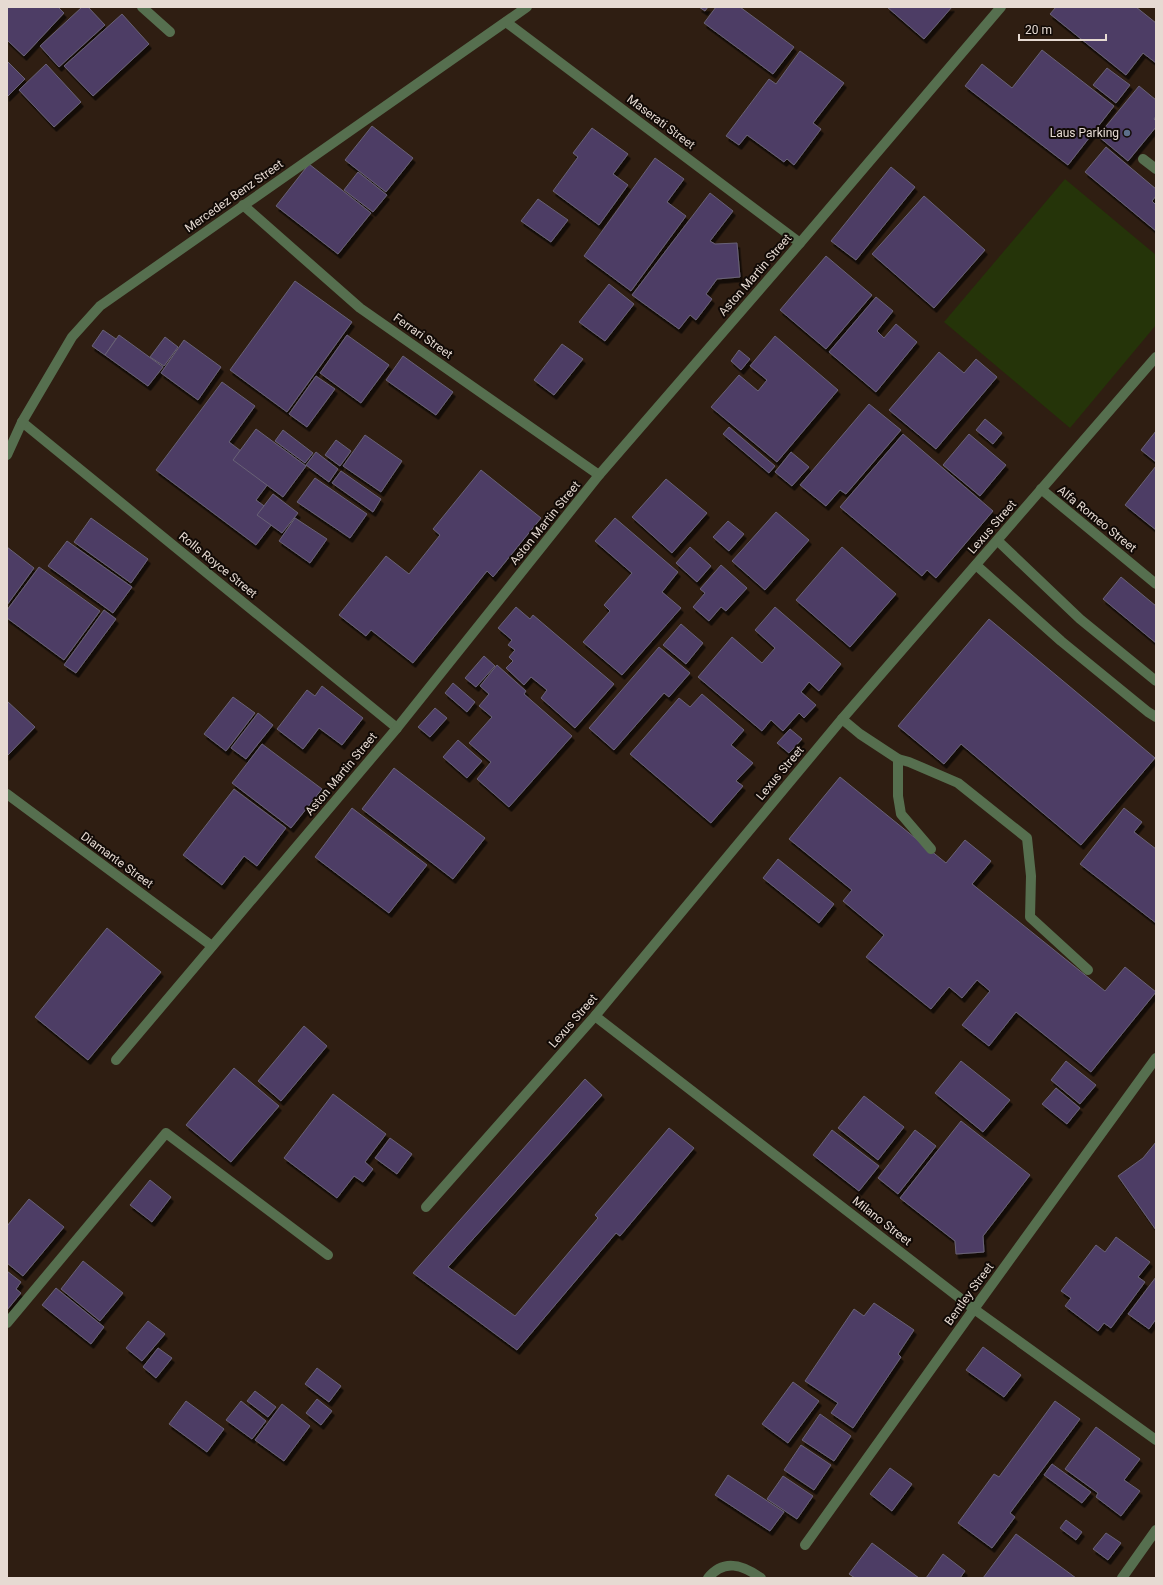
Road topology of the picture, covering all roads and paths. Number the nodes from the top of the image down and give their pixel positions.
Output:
1 (142, 7) edge
2 (527, 7) edge
3 (1001, 7) edge
4 (506, 22) junction
5 (170, 32) dead end
6 (1143, 159) dead end
7 (1156, 169) edge
8 (243, 205) junction
9 (800, 243) junction
10 (1156, 357) edge
11 (22, 422) junction
12 (7, 455) edge
13 (599, 475) junction
14 (1041, 489) junction
15 (998, 541) junction
16 (976, 565) junction
17 (1156, 584) edge
18 (1156, 681) edge
19 (1156, 717) edge
20 (842, 719) junction
21 (397, 728) junction
22 (898, 759) junction
23 (7, 794) edge
24 (931, 849) dead end
25 (212, 946) junction
26 (1088, 970) dead end
27 (595, 1016) junction
28 (1156, 1058) edge
29 (116, 1060) dead end
30 (426, 1207) dead end
31 (328, 1256) dead end
32 (974, 1309) junction
33 (7, 1323) edge
34 (1156, 1440) edge
35 (1156, 1530) edge
36 (805, 1545) dead end
37 (708, 1578) edge
38 (761, 1578) edge
39 (1122, 1578) edge

1 - 5 street
2 - 4 street, Mercedez Benz Street
3 - 9 street, Aston Martin Street
4 - 8 street, Mercedez Benz Street
4 - 9 street, Maserati Street
6 - 7 street
8 - 11 street, Mercedez Benz Street
8 - 13 street, Ferrari Street
9 - 13 street, Aston Martin Street
10 - 14 street, Lexus Street
11 - 12 street, Mercedez Benz Street
11 - 21 street, Rolls Royce Street
13 - 21 street, Aston Martin Street
14 - 15 street, Lexus Street
14 - 17 street, Alfa Romeo Street
15 - 16 street, Lexus Street
15 - 18 street
16 - 19 street
16 - 20 street, Lexus Street
20 - 22 street
20 - 27 street, Lexus Street
21 - 25 street, Aston Martin Street
22 - 24 street
22 - 26 street
23 - 25 street, Diamante Street
25 - 29 street, Aston Martin Street
27 - 30 street, Lexus Street
27 - 32 street, Milano Street
28 - 32 street, Bentley Street
31 - 33 street
32 - 34 street, Milano Street
32 - 36 street, Bentley Street
35 - 39 street
37 - 38 street

